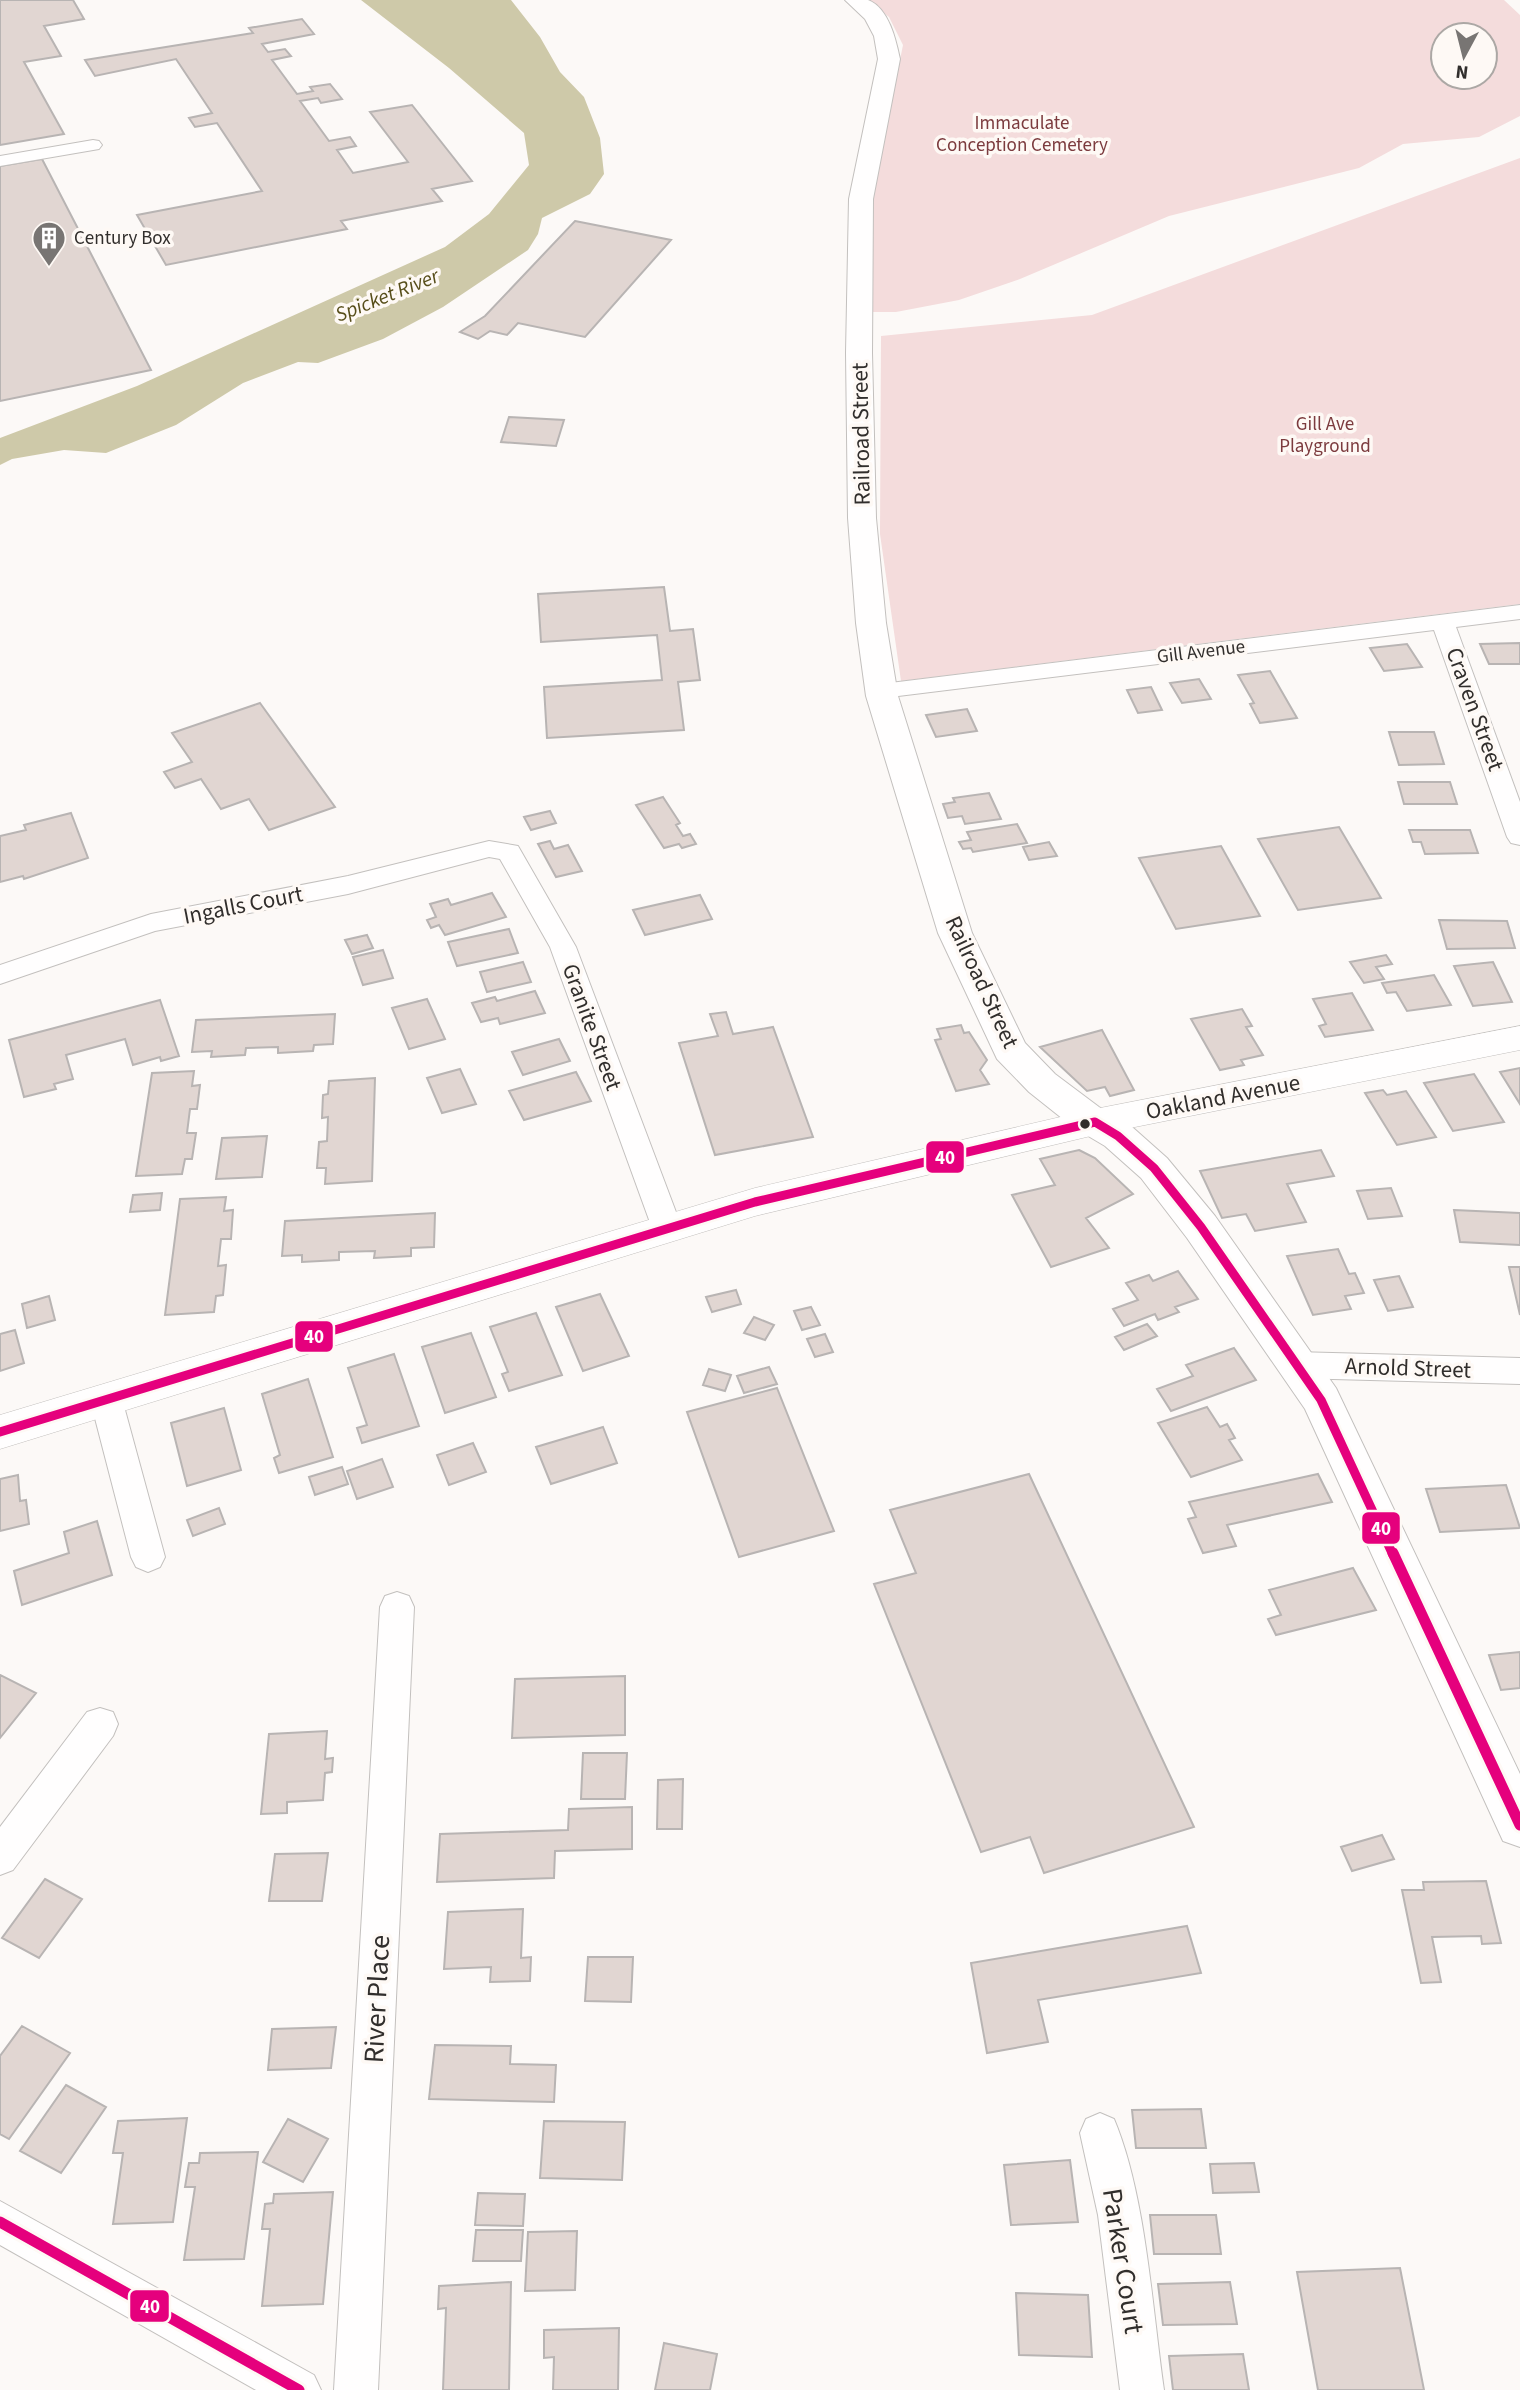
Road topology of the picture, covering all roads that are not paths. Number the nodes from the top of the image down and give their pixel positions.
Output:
1 (855, 0) edge
2 (93, 145) dead end
3 (0, 161) edge
4 (1520, 612) edge
5 (1443, 622) junction
6 (882, 691) junction
7 (1519, 827) edge
8 (489, 849) joint
9 (0, 975) edge
10 (1520, 1038) edge
11 (1094, 1122) junction
12 (667, 1228) junction
13 (1296, 1365) junction
14 (1520, 1371) edge
15 (106, 1399) junction
16 (0, 1432) edge
17 (148, 1557) dead end
18 (397, 1607) dead end
19 (100, 1724) dead end
20 (1520, 1825) edge
21 (0, 1857) edge
22 (1100, 2133) dead end
23 (0, 2222) edge
24 (299, 2390) edge
25 (356, 2390) edge
26 (1142, 2390) edge

1 - 6 main road, Railroad Street
2 - 3 street
4 - 5 street, Gill Avenue
5 - 6 street, Gill Avenue
5 - 7 street, Craven Street
6 - 11 main road, Railroad Street
8 - 9 street, Ingalls Court
8 - 12 street, Granite Street
10 - 11 street, Oakland Avenue
11 - 12 street, Oakland Avenue
11 - 13 main road, Railroad Street
12 - 15 street, Oakland Avenue
13 - 14 street, Arnold Street
13 - 20 main road, Railroad Street
15 - 16 street, Oakland Avenue
15 - 17 street
18 - 25 street, River Place
19 - 21 street
22 - 26 street, Parker Court
23 - 24 street

